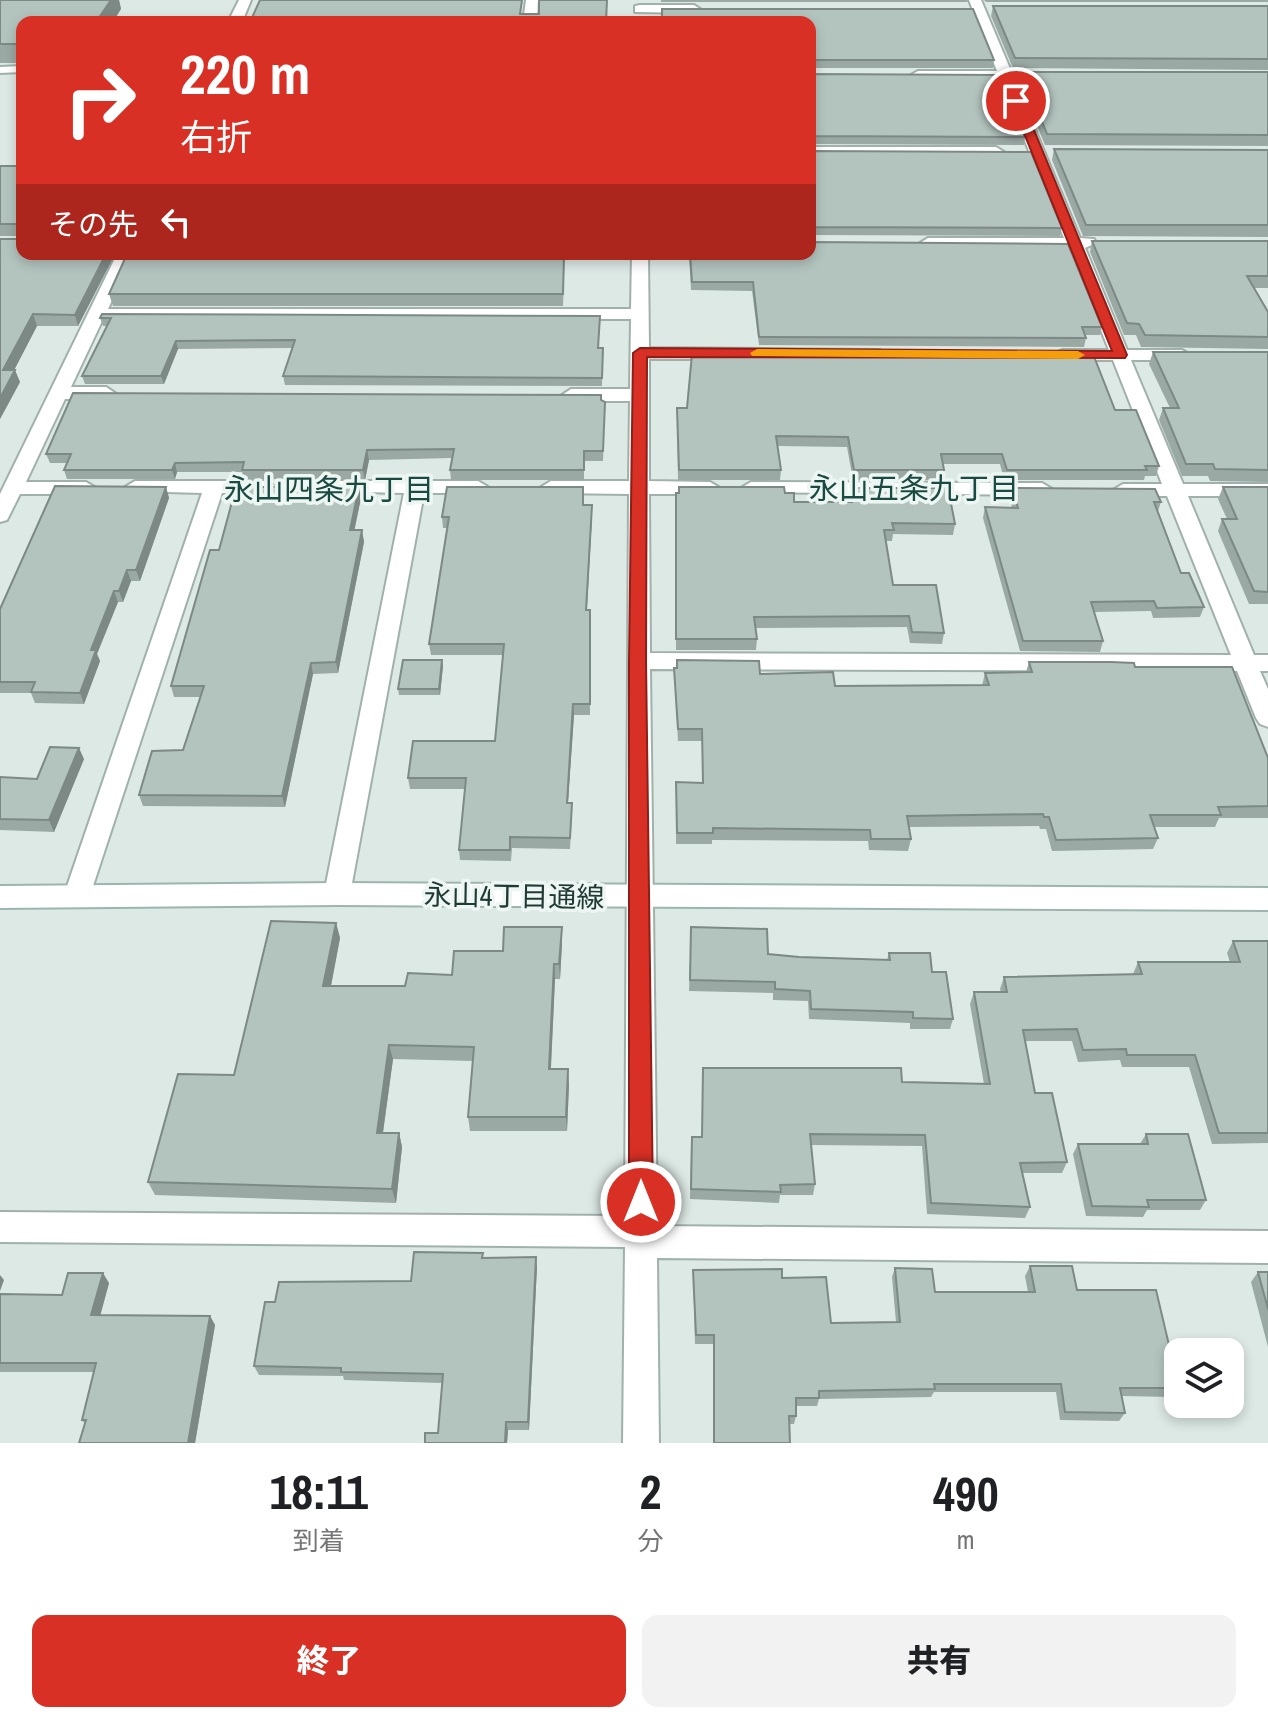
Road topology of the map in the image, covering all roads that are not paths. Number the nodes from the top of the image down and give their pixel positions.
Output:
1 (978, 7) edge
2 (702, 9) edge
3 (640, 10) edge
4 (900, 75) edge
5 (1006, 75) junction
6 (1037, 75) edge
7 (816, 152) edge
8 (1030, 152) junction
9 (903, 243) edge
10 (1075, 243) junction
11 (1104, 243) edge
12 (122, 260) edge
13 (640, 260) edge
14 (96, 314) junction
15 (640, 314) junction
16 (640, 353) junction
17 (896, 354) edge
18 (1040, 355) edge
19 (1120, 355) junction
20 (1194, 355) edge
21 (57, 393) junction
22 (120, 393) edge
23 (546, 395) edge
24 (641, 395) junction
25 (214, 487) junction
26 (415, 487) junction
27 (505, 487) edge
28 (535, 487) edge
29 (640, 487) junction
30 (13, 488) junction
31 (1065, 489) edge
32 (1096, 490) edge
33 (1175, 490) junction
34 (1268, 490) edge
35 (0, 515) edge
36 (638, 661) junction
37 (1257, 663) edge
38 (1268, 718) edge
39 (337, 894) junction
40 (77, 895) junction
41 (0, 897) edge
42 (641, 898) junction
43 (1268, 899) edge
44 (0, 1227) edge
45 (641, 1237) junction
46 (1268, 1247) edge
47 (641, 1443) edge

1 - 5 street
2 - 3 street
4 - 5 street
5 - 6 street
5 - 8 street
7 - 8 street
8 - 10 street
9 - 10 street
10 - 11 street
10 - 19 street
12 - 14 street
13 - 15 street
14 - 15 street
14 - 21 street
15 - 16 street
16 - 17 street
16 - 24 street
18 - 19 street
19 - 20 street
19 - 33 street
21 - 22 street
21 - 30 street
23 - 24 street
24 - 29 street
25 - 26 street
25 - 30 street
25 - 40 street
26 - 27 street
26 - 39 street
28 - 29 street
29 - 31 street
29 - 36 street
30 - 35 street
32 - 33 street
33 - 34 street
33 - 37 street
36 - 37 street
36 - 42 street
37 - 38 street
39 - 40 street, 永山4丁目通線
39 - 42 street, 永山4丁目通線
40 - 41 street, 永山4丁目通線
42 - 43 street, 永山4丁目通線
42 - 45 street
44 - 45 street
45 - 46 street
45 - 47 street

